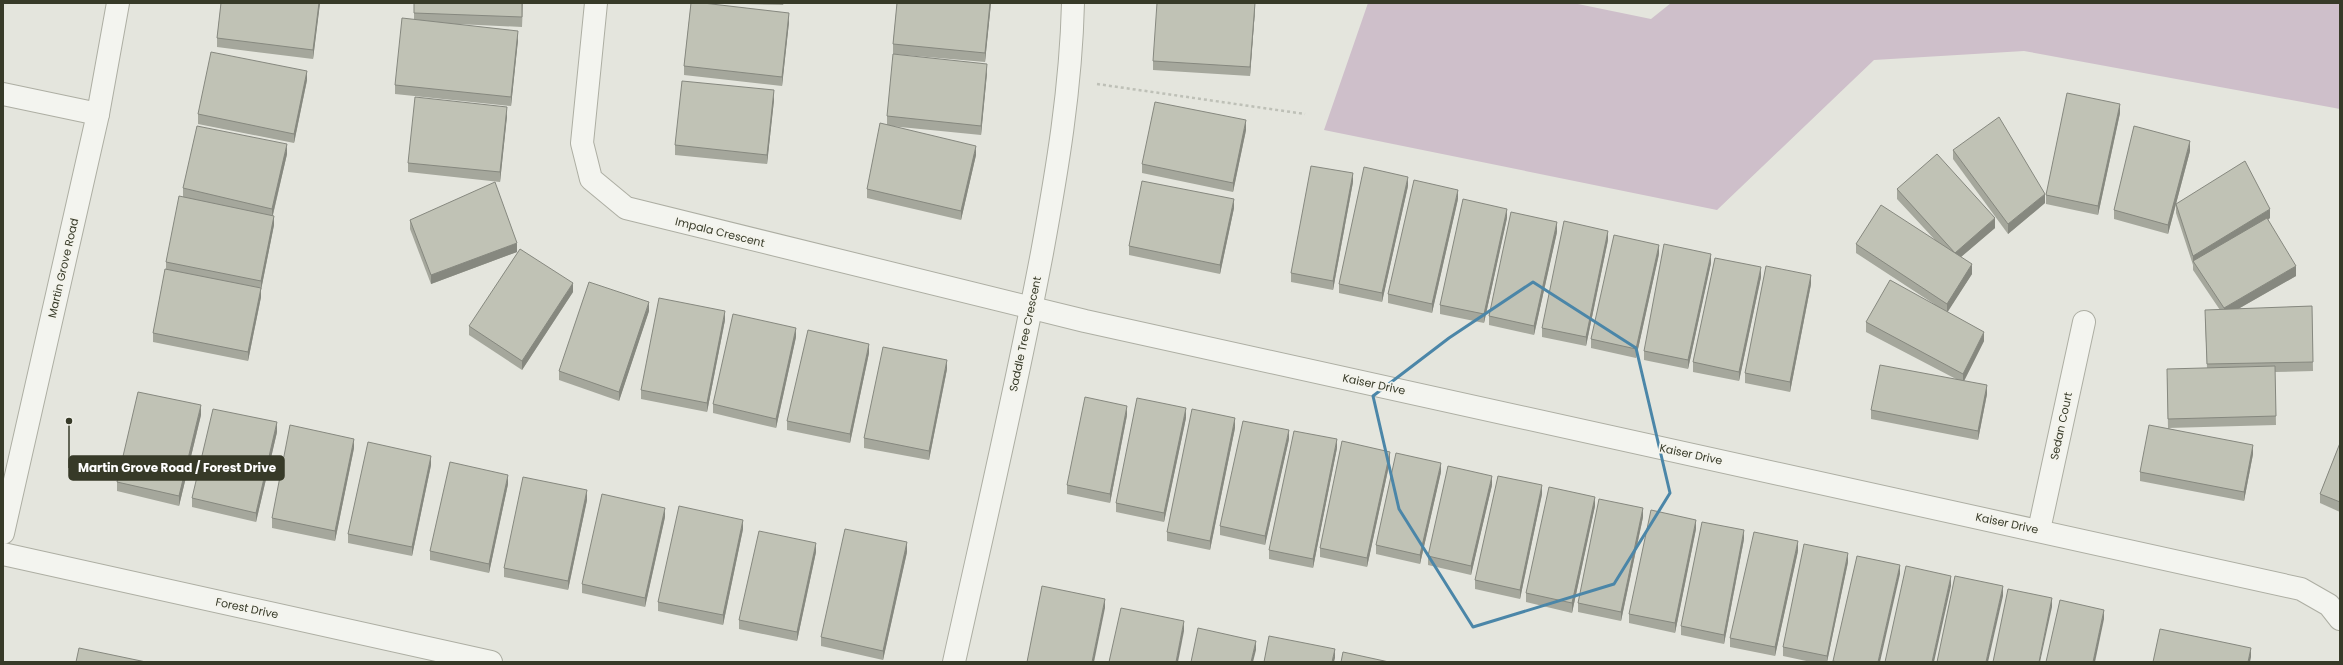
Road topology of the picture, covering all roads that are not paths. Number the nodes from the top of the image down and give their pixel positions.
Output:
1 (118, 3) edge
2 (596, 3) edge
3 (1073, 3) edge
4 (3, 94) edge
5 (98, 114) junction
6 (1032, 309) junction
7 (2084, 322) dead end
8 (2039, 530) junction
9 (3, 533) edge
10 (3, 554) edge
11 (2340, 619) edge
12 (491, 662) edge
13 (954, 662) edge

1 - 5 street, Martin Grove Road
2 - 6 street, Impala Crescent
3 - 6 street, Saddle Tree Crescent
4 - 5 street
5 - 9 street, Martin Grove Road
6 - 8 street, Kaiser Drive
6 - 13 street, Saddle Tree Crescent
7 - 8 street, Sedan Court
8 - 11 street, Kaiser Drive
10 - 12 street, Forest Drive

